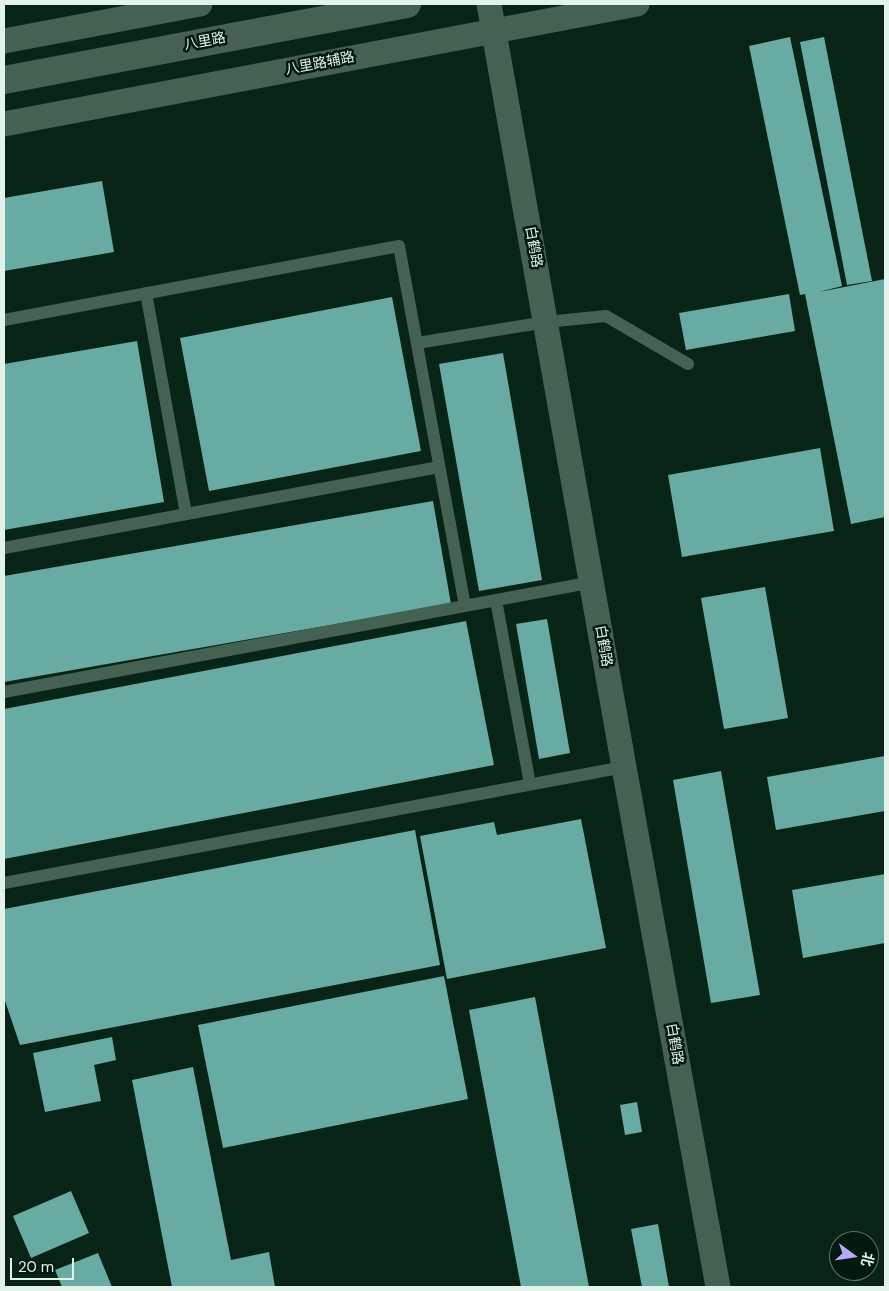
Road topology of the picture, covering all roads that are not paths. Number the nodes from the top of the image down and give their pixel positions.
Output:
1 (200, 4) edge
2 (407, 4) edge
3 (490, 4) edge
4 (636, 4) edge
5 (494, 31) junction
6 (4, 41) edge
7 (4, 80) edge
8 (4, 124) edge
9 (146, 293) junction
10 (4, 320) edge
11 (546, 322) junction
12 (417, 343) junction
13 (688, 364) dead end
14 (440, 467) junction
15 (186, 514) junction
16 (4, 548) edge
17 (592, 582) junction
18 (496, 600) junction
19 (465, 606) junction
20 (4, 692) edge
21 (624, 767) junction
22 (530, 784) junction
23 (4, 883) edge
24 (718, 1287) edge

1 - 6 street
2 - 7 main road, 八里路
3 - 5 street, 白鹤路
4 - 5 street, 八里路辅路
5 - 8 street, 八里路辅路
5 - 11 street, 白鹤路
9 - 10 lane
9 - 12 lane
9 - 15 lane
11 - 12 lane
11 - 13 lane
11 - 17 street, 白鹤路
12 - 14 lane
14 - 15 lane
14 - 19 lane
15 - 16 lane
17 - 18 lane
17 - 21 street, 白鹤路
18 - 19 lane
18 - 22 lane
19 - 20 lane
21 - 22 lane
21 - 24 street, 白鹤路
22 - 23 lane

